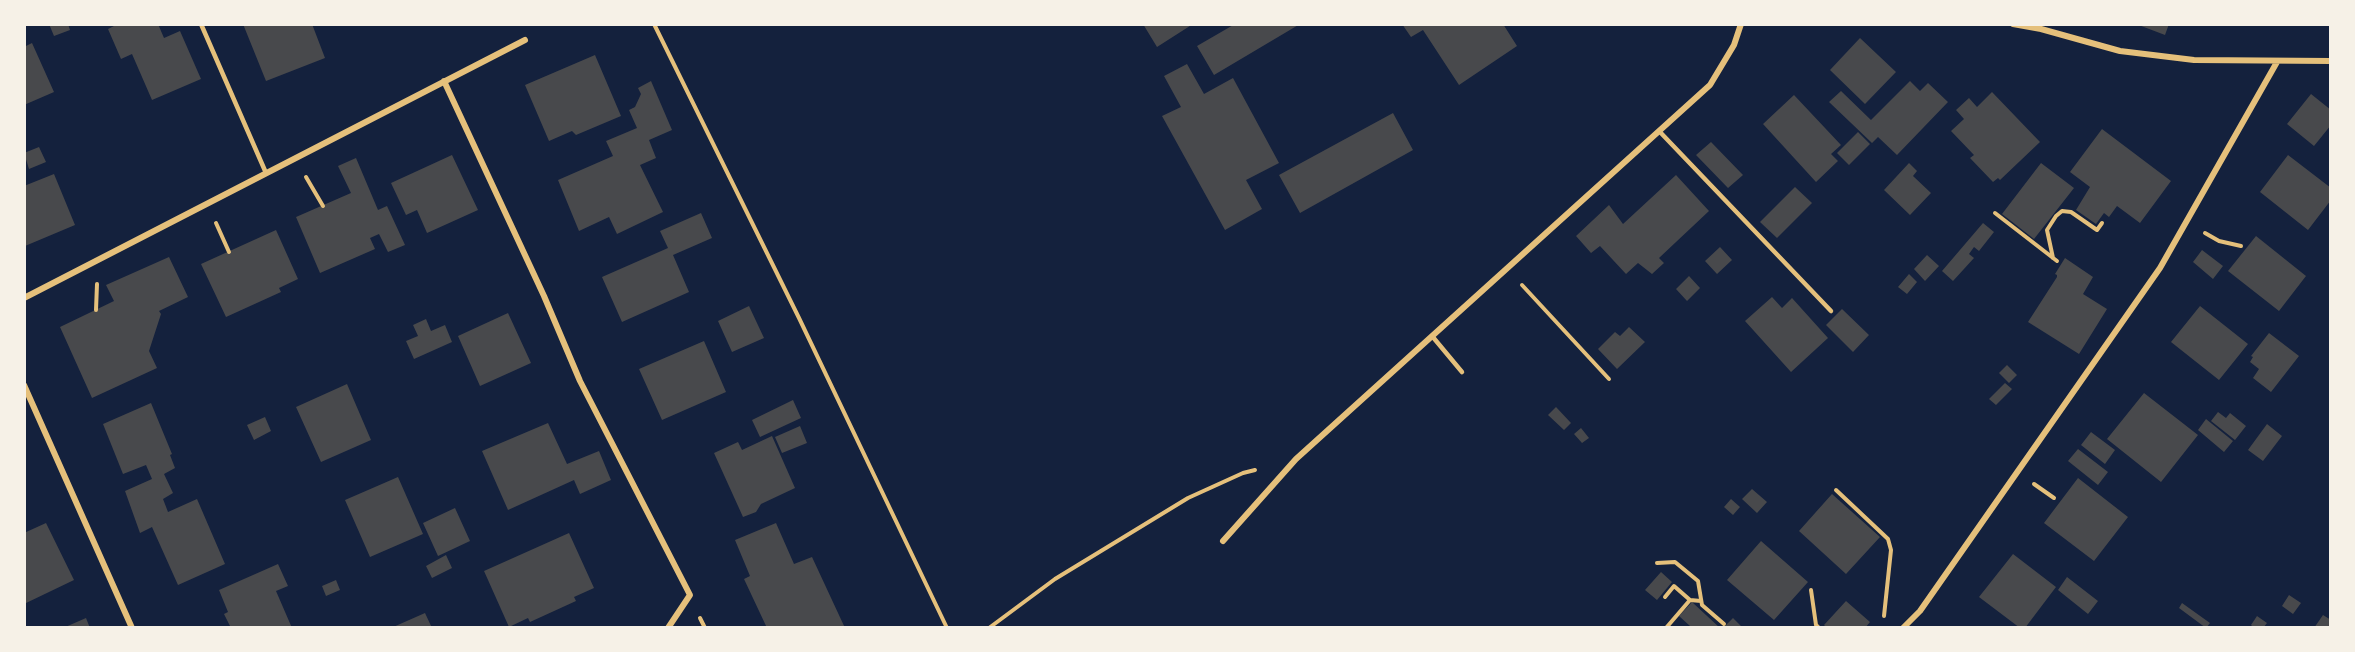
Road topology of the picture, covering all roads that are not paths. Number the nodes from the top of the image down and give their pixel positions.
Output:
1 (201, 24) edge
2 (1741, 24) edge
3 (2013, 24) edge
4 (525, 40) dead end
5 (2331, 61) edge
6 (2277, 62) junction
7 (444, 81) junction
8 (1660, 132) junction
9 (266, 173) junction
10 (24, 298) edge
11 (1831, 311) dead end
12 (1432, 336) junction
13 (1462, 372) dead end
14 (24, 385) edge
15 (1223, 540) dead end
16 (132, 628) edge
17 (668, 628) edge
18 (1904, 628) edge

1 - 9 lane
2 - 8 street
3 - 6 street
4 - 7 street
5 - 6 street
6 - 18 street
7 - 9 street
7 - 17 street
8 - 11 lane
8 - 12 street
9 - 10 street
12 - 13 lane
12 - 15 street
14 - 16 street

